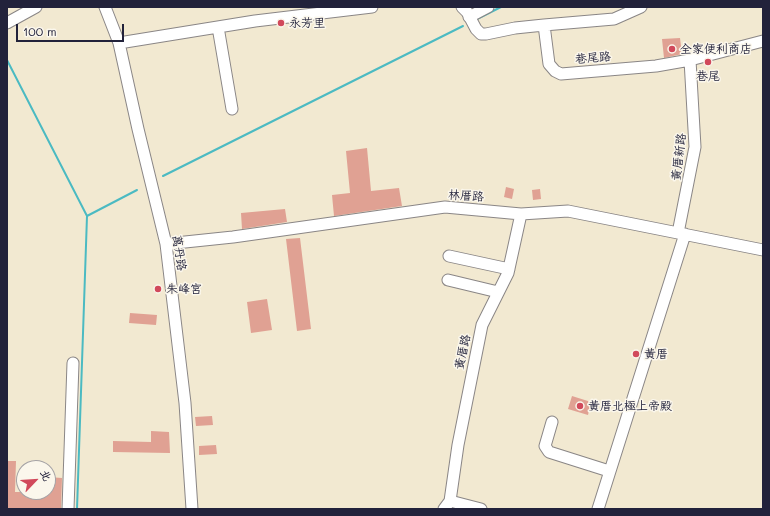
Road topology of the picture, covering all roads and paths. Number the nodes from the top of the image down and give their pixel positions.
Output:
1 (36, 7) edge
2 (105, 7) edge
3 (372, 7) edge
4 (462, 7) edge
5 (488, 7) edge
6 (641, 7) edge
7 (470, 17) junction
8 (7, 23) edge
9 (544, 25) junction
10 (218, 27) junction
11 (763, 40) edge
12 (119, 43) junction
13 (690, 60) junction
14 (232, 109) dead end
15 (521, 214) junction
16 (682, 233) junction
17 (166, 244) junction
18 (763, 250) edge
19 (449, 256) dead end
20 (509, 269) junction
21 (448, 280) dead end
22 (498, 292) junction
23 (73, 363) dead end
24 (552, 422) dead end
25 (609, 471) junction
26 (447, 505) edge
27 (68, 509) edge
28 (192, 509) edge
29 (481, 509) edge
30 (598, 509) edge

1 - 8 street
2 - 12 street, 萬丹路
3 - 10 street
4 - 7 street
5 - 7 street
6 - 9 street
7 - 9 street
9 - 13 street, 巷尾路
10 - 12 street
10 - 14 street
11 - 13 street, 巷尾路
12 - 17 street, 萬丹路
13 - 16 street, 黃厝新路
15 - 16 street, 林厝路
15 - 17 street, 林厝路
15 - 20 street, 黃厝路
16 - 18 street, 林厝路
16 - 25 street
17 - 28 street, 萬丹路
19 - 20 street
20 - 22 street, 黃厝路
21 - 22 street
22 - 26 street, 黃厝路
23 - 27 street
24 - 25 street
25 - 30 street
26 - 29 street

